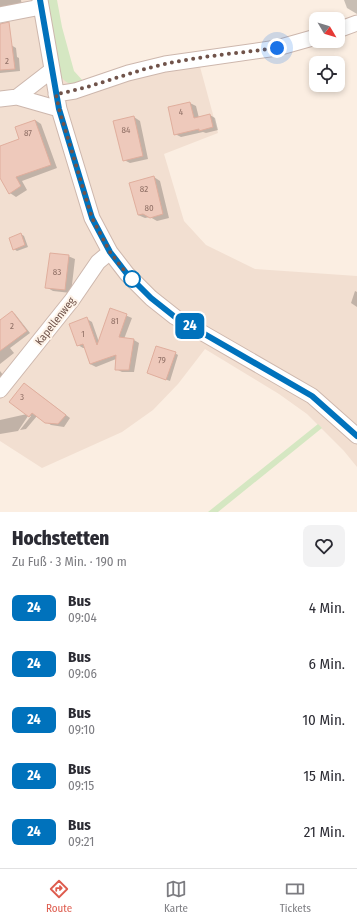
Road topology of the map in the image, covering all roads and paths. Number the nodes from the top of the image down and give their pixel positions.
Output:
1 (41, 3) edge
2 (0, 15) edge
3 (357, 23) edge
4 (345, 27) edge
5 (309, 39) edge
6 (52, 70) junction
7 (56, 94) junction
8 (18, 97) junction
9 (0, 99) edge
10 (59, 109) junction
11 (110, 252) junction
12 (0, 390) edge
13 (357, 436) edge

1 - 2 street
1 - 6 street
3 - 4 street
5 - 7 street
6 - 7 street
6 - 8 street
7 - 10 street
8 - 9 street
8 - 10 street
10 - 11 street
11 - 12 street, Kapellenweg
11 - 13 street

